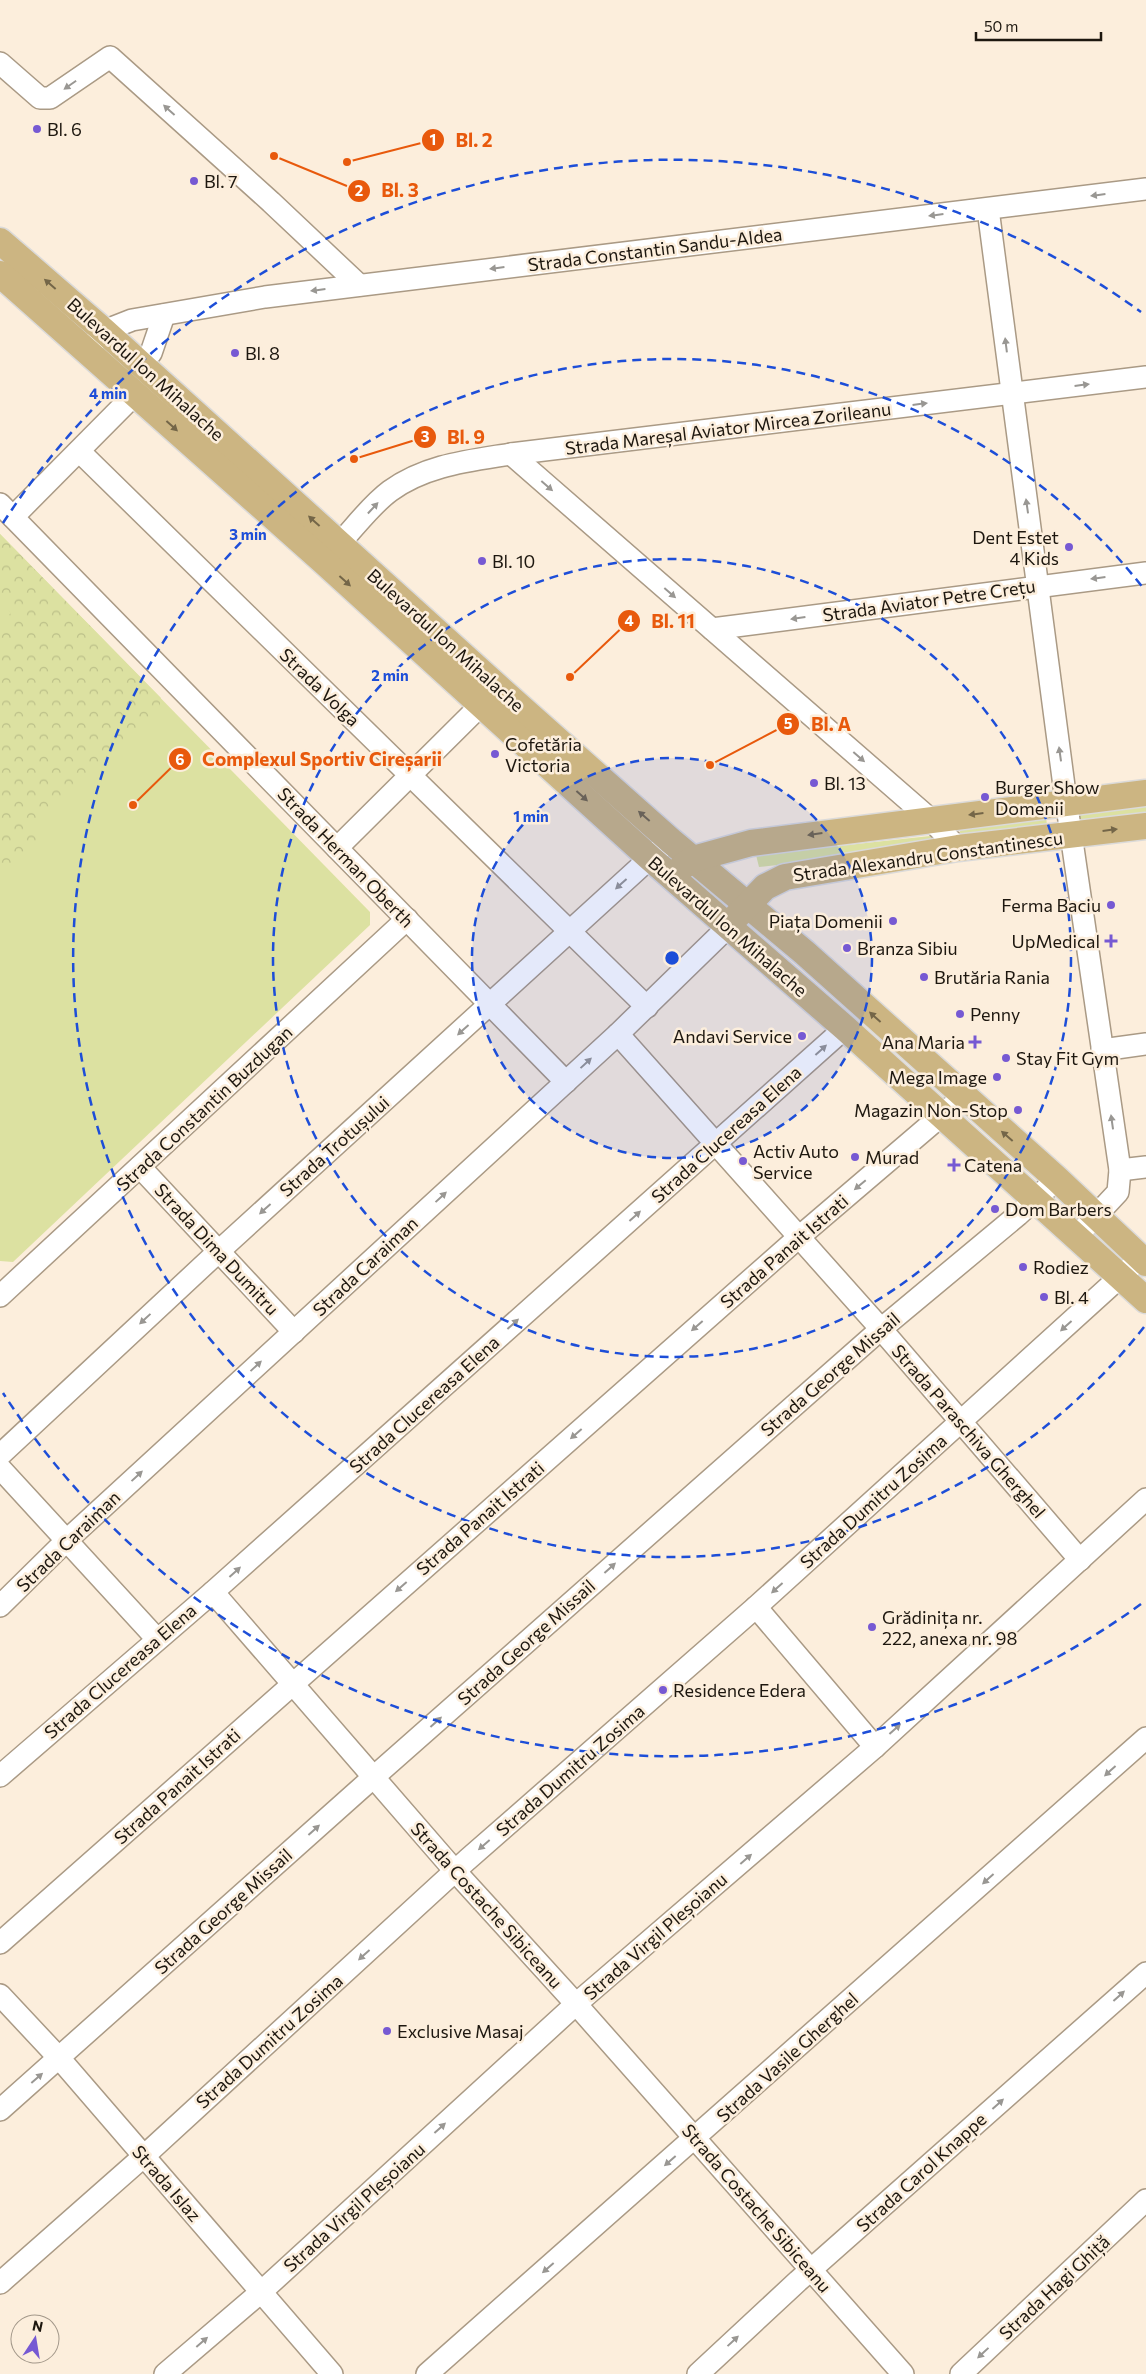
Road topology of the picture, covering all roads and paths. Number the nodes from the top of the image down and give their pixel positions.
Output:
1 (0, 63) edge
2 (1146, 189) edge
3 (988, 209) junction
4 (0, 241) edge
5 (0, 274) edge
6 (359, 285) junction
7 (164, 315) junction
8 (104, 330) junction
9 (87, 351) junction
10 (152, 353) dead end
11 (1146, 377) edge
12 (1012, 393) junction
13 (135, 394) junction
14 (78, 451) junction
15 (511, 454) junction
16 (6, 511) edge
17 (339, 544) junction
18 (1146, 573) edge
19 (1037, 586) junction
20 (712, 629) junction
21 (481, 705) junction
22 (411, 776) junction
23 (1146, 793) edge
24 (1066, 802) junction
25 (930, 819) junction
26 (1146, 826) edge
27 (1071, 835) junction
28 (671, 841) junction
29 (337, 848) junction
30 (958, 848) junction
31 (650, 858) junction
32 (693, 859) junction
33 (670, 875) junction
34 (748, 905) junction
35 (407, 919) junction
36 (729, 926) junction
37 (569, 932) junction
38 (490, 1005) junction
39 (647, 1007) junction
40 (845, 1028) junction
41 (618, 1034) junction
42 (1146, 1044) edge
43 (1102, 1050) junction
44 (566, 1082) junction
45 (963, 1097) junction
46 (943, 1116) junction
47 (716, 1144) junction
48 (140, 1167) junction
49 (1146, 1167) edge
50 (1120, 1170) junction
51 (1057, 1180) junction
52 (1035, 1200) junction
53 (1097, 1217) junction
54 (799, 1237) junction
55 (1076, 1237) junction
56 (219, 1251) junction
57 (1143, 1260) edge
58 (1121, 1277) junction
59 (0, 1296) edge
60 (1146, 1300) edge
61 (881, 1328) junction
62 (294, 1332) junction
63 (960, 1421) junction
64 (0, 1454) edge
65 (0, 1468) edge
66 (1146, 1499) edge
67 (66, 1540) junction
68 (1080, 1560) junction
69 (213, 1592) junction
70 (0, 1606) edge
71 (756, 1607) junction
72 (157, 1639) junction
73 (292, 1684) junction
74 (1146, 1738) edge
75 (875, 1747) junction
76 (0, 1776) edge
77 (374, 1778) junction
78 (455, 1871) junction
79 (0, 1943) edge
80 (1146, 1973) edge
81 (0, 1995) edge
82 (576, 2004) junction
83 (60, 2058) junction
84 (0, 2110) edge
85 (696, 2138) junction
86 (144, 2156) junction
87 (1146, 2200) edge
88 (811, 2270) junction
89 (0, 2283) edge
90 (261, 2292) junction
91 (165, 2374) edge
92 (332, 2374) edge
93 (427, 2374) edge
94 (698, 2374) edge
95 (903, 2374) edge
96 (961, 2374) edge

6 -> 1 street
2 -> 3 street, Strada Constantin Sandu-Aldea
3 -> 6 street, Strada Constantin Sandu-Aldea
12 -> 3 street
8 -> 4 main road, Bulevardul Ion Mihalache
5 - 9 main road, Bulevardul Ion Mihalache
6 -> 7 street, Strada Constantin Sandu-Aldea
7 - 8 street, Strada Constantin Sandu-Aldea
7 - 10 street
8 - 9 street
17 -> 8 main road, Bulevardul Ion Mihalache
9 - 13 main road, Bulevardul Ion Mihalache
12 -> 11 street, Strada Mareșal Aviator Mircea Zorileanu
15 -> 12 street, Strada Mareșal Aviator Mircea Zorileanu
19 -> 12 street
13 - 14 street
13 -> 21 main road, Bulevardul Ion Mihalache
14 - 16 street
14 - 22 street, Strada Volga
17 -> 15 street, Strada Mareșal Aviator Mircea Zorileanu
15 -> 20 street
16 - 29 street, Strada Herman Oberth
28 -> 17 main road, Bulevardul Ion Mihalache
18 -> 19 street, Strada Aviator Petre Crețu
19 -> 20 street, Strada Aviator Petre Crețu
24 -> 19 street
20 -> 25 street
21 - 22 street
21 -> 31 main road, Bulevardul Ion Mihalache
22 - 29 street
22 - 37 street, Strada Volga
23 - 24 main road, Strada Alexandru Constantinescu
24 -> 25 main road, Strada Alexandru Constantinescu
24 - 27 street
25 - 30 street
25 -> 32 main road, Strada Alexandru Constantinescu
27 -> 26 main road, Strada Alexandru Constantinescu
27 - 30 main road, Strada Alexandru Constantinescu
27 - 43 street
28 - 31 street, Strada Trotușului
28 - 32 main road, Bulevardul Ion Mihalache
29 - 35 street, Strada Herman Oberth
30 - 34 main road, Strada Alexandru Constantinescu
31 - 33 main road, Bulevardul Ion Mihalache
31 -> 37 street, Strada Trotușului
32 - 33 main road, Strada Alexandru Constantinescu
32 - 34 main road, Bulevardul Ion Mihalache
33 - 36 main road, Bulevardul Ion Mihalache
34 - 36 main road, Strada Alexandru Constantinescu
45 -> 34 main road, Bulevardul Ion Mihalache
35 - 38 street, Strada Herman Oberth
35 - 48 street, Strada Constantin Buzdugan
36 - 39 street, Strada Caraiman
36 - 40 main road, Bulevardul Ion Mihalache
37 - 38 street, Strada Trotușului
37 - 39 street, Strada Volga
38 - 44 street, Strada Herman Oberth
38 -> 56 street, Strada Trotușului
39 - 41 street, Strada Caraiman
40 - 46 main road, Bulevardul Ion Mihalache
47 -> 40 street, Strada Clucereasa Elena
44 -> 41 street, Strada Caraiman
41 - 47 street, Strada Paraschiva Gherghel
42 - 43 street
50 -> 43 street
62 -> 44 street, Strada Caraiman
45 - 46 street, Strada Panait Istrati
51 -> 45 main road, Bulevardul Ion Mihalache
46 - 52 main road, Bulevardul Ion Mihalache
46 -> 54 street, Strada Panait Istrati
47 - 54 street, Strada Paraschiva Gherghel
69 -> 47 street, Strada Clucereasa Elena
48 - 56 street, Strada Dima Dumitru
48 - 59 street, Strada Constantin Buzdugan
49 - 50 street
50 - 53 street
51 - 52 street, Strada George Missail
51 - 53 main road, Bulevardul Ion Mihalache
52 - 55 main road, Bulevardul Ion Mihalache
52 - 61 street, Strada George Missail
53 - 55 street
53 - 57 main road, Bulevardul Ion Mihalache
54 - 61 street, Strada Paraschiva Gherghel
54 -> 73 street, Strada Panait Istrati
55 - 58 main road, Bulevardul Ion Mihalache
56 - 62 street, Strada Dima Dumitru
56 -> 64 street, Strada Trotușului
57 - 58 street, Strada Dumitru Zosima
58 - 60 main road, Bulevardul Ion Mihalache
58 -> 63 street, Strada Dumitru Zosima
61 - 63 street, Strada Paraschiva Gherghel
77 -> 61 street, Strada George Missail
67 -> 62 street, Strada Caraiman
63 - 68 street, Strada Paraschiva Gherghel
63 -> 71 street, Strada Dumitru Zosima
65 - 67 street
66 - 68 street, Strada Virgil Pleșoianu
67 - 70 street, Strada Caraiman
67 - 72 street
75 -> 68 street, Strada Virgil Pleșoianu
69 - 72 street, Strada Clucereasa Elena
69 - 73 street, Strada Costache Sibiceanu
71 - 75 street
71 -> 78 street, Strada Dumitru Zosima
72 - 76 street, Strada Clucereasa Elena
73 - 77 street, Strada Costache Sibiceanu
73 - 79 street, Strada Panait Istrati
74 -> 85 street, Strada Vasile Gherghel
82 -> 75 street, Strada Virgil Pleșoianu
77 - 78 street, Strada Costache Sibiceanu
83 -> 77 street, Strada George Missail
78 - 82 street, Strada Costache Sibiceanu
78 -> 86 street, Strada Dumitru Zosima
88 -> 80 street, Strada Carol Knappe
81 - 83 street, Strada Islaz
82 - 85 street, Strada Costache Sibiceanu
90 -> 82 street, Strada Virgil Pleșoianu
84 -> 83 street, Strada George Missail
83 - 86 street, Strada Islaz
85 - 88 street, Strada Costache Sibiceanu
85 -> 93 street, Strada Vasile Gherghel
86 - 89 street, Strada Dumitru Zosima
86 - 90 street, Strada Islaz
87 -> 96 street, Strada Hagi Ghiță
94 -> 88 street, Strada Carol Knappe
88 - 95 street, Strada Costache Sibiceanu
91 -> 90 street, Strada Virgil Pleșoianu
90 - 92 street, Strada Islaz

